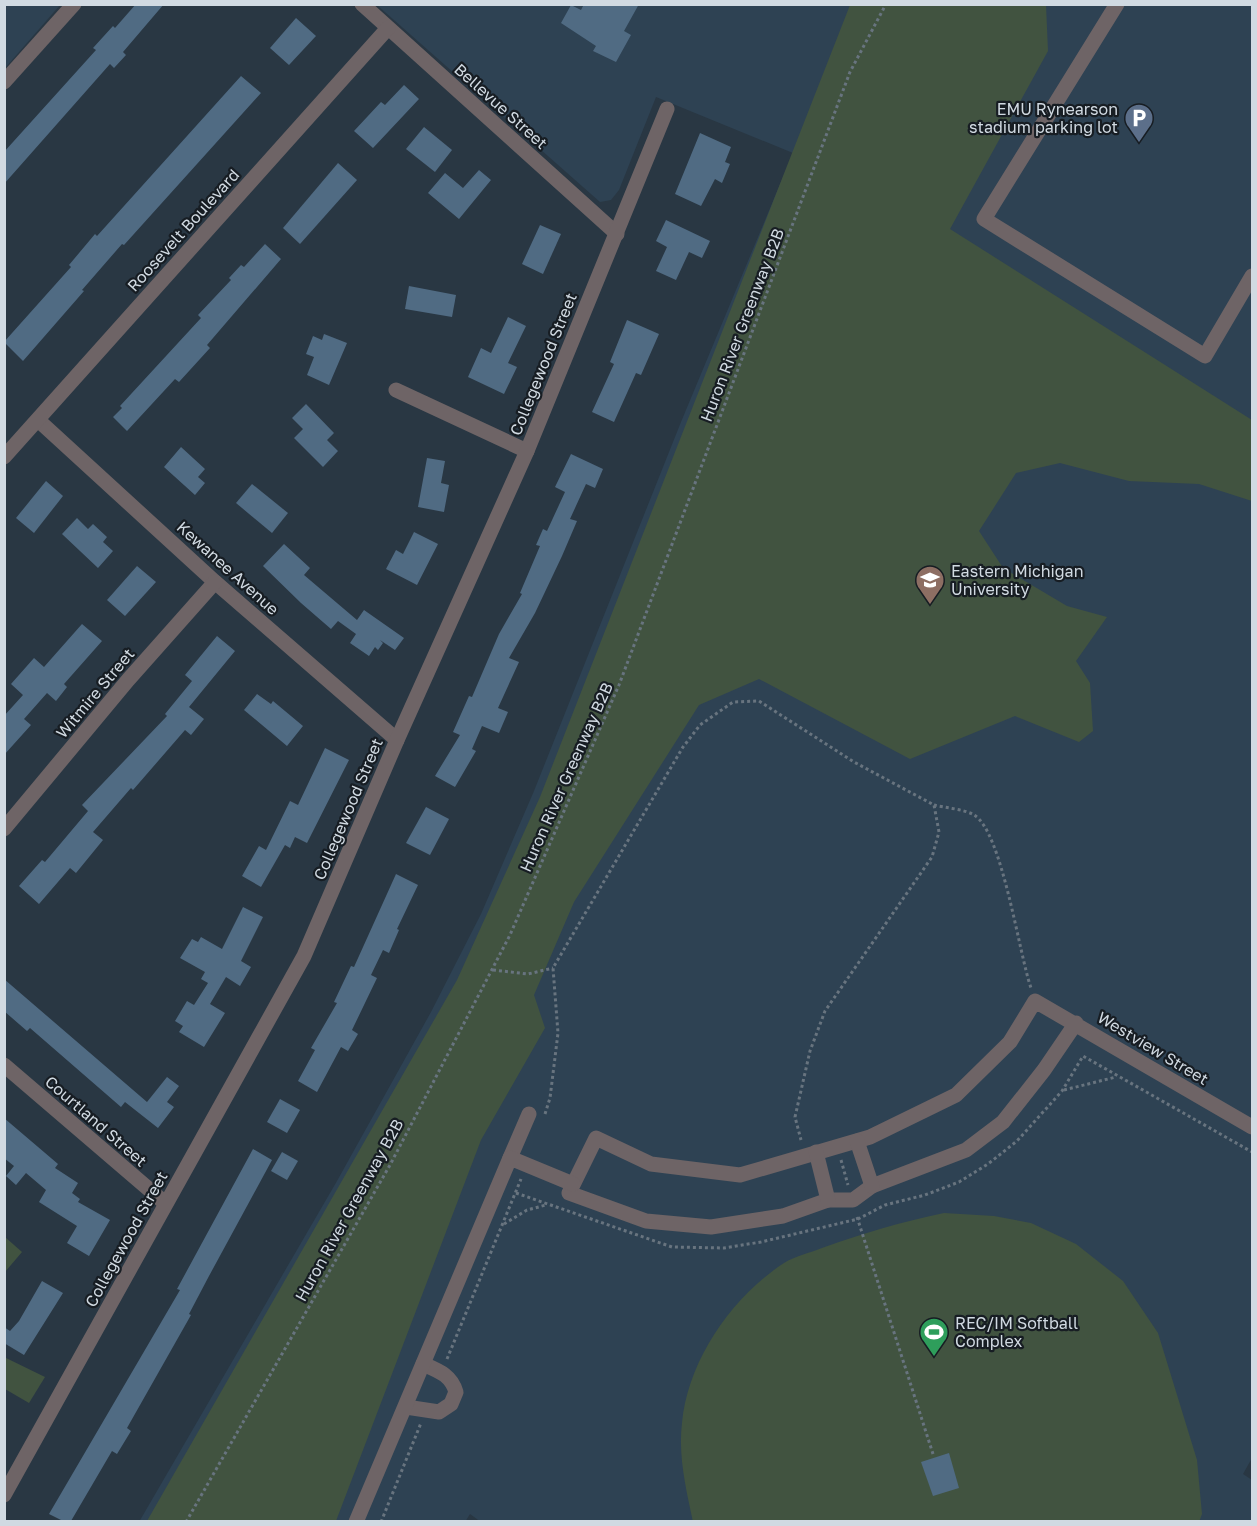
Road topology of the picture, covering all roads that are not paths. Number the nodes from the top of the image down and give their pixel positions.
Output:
1 (74, 4) edge
2 (362, 4) edge
3 (1117, 4) edge
4 (388, 28) junction
5 (4, 82) edge
6 (667, 109) dead end
7 (617, 234) junction
8 (1252, 276) edge
9 (396, 390) dead end
10 (38, 420) junction
11 (527, 451) junction
12 (4, 457) edge
13 (215, 582) junction
14 (397, 740) junction
15 (4, 829) edge
16 (1076, 1023) junction
17 (4, 1065) edge
18 (529, 1114) dead end
19 (1252, 1127) edge
20 (857, 1141) junction
21 (816, 1152) junction
22 (510, 1158) junction
23 (573, 1184) junction
24 (872, 1186) junction
25 (828, 1200) junction
26 (165, 1203) junction
27 (423, 1364) junction
28 (406, 1407) junction
29 (4, 1495) edge
30 (356, 1521) edge

1 - 5 street
2 - 4 street, Bellevue Street
3 - 8 street
4 - 7 street, Bellevue Street
4 - 10 street, Roosevelt Boulevard
6 - 7 street, Collegewood Street
7 - 11 street, Collegewood Street
9 - 11 street
10 - 12 street, Roosevelt Boulevard
10 - 13 street, Kewanee Avenue
11 - 14 street, Collegewood Street
13 - 14 street, Kewanee Avenue
13 - 15 street, Witmire Street
14 - 26 street, Collegewood Street
16 - 19 street, Westview Street
16 - 20 street, Westview Street
16 - 24 street
17 - 26 street, Courtland Street
18 - 22 street
20 - 21 street
20 - 24 street
21 - 23 street
21 - 25 street
22 - 23 street
22 - 27 street
23 - 25 street
24 - 25 street
26 - 29 street, Collegewood Street
27 - 28 street
27 - 28 street
28 - 30 street

